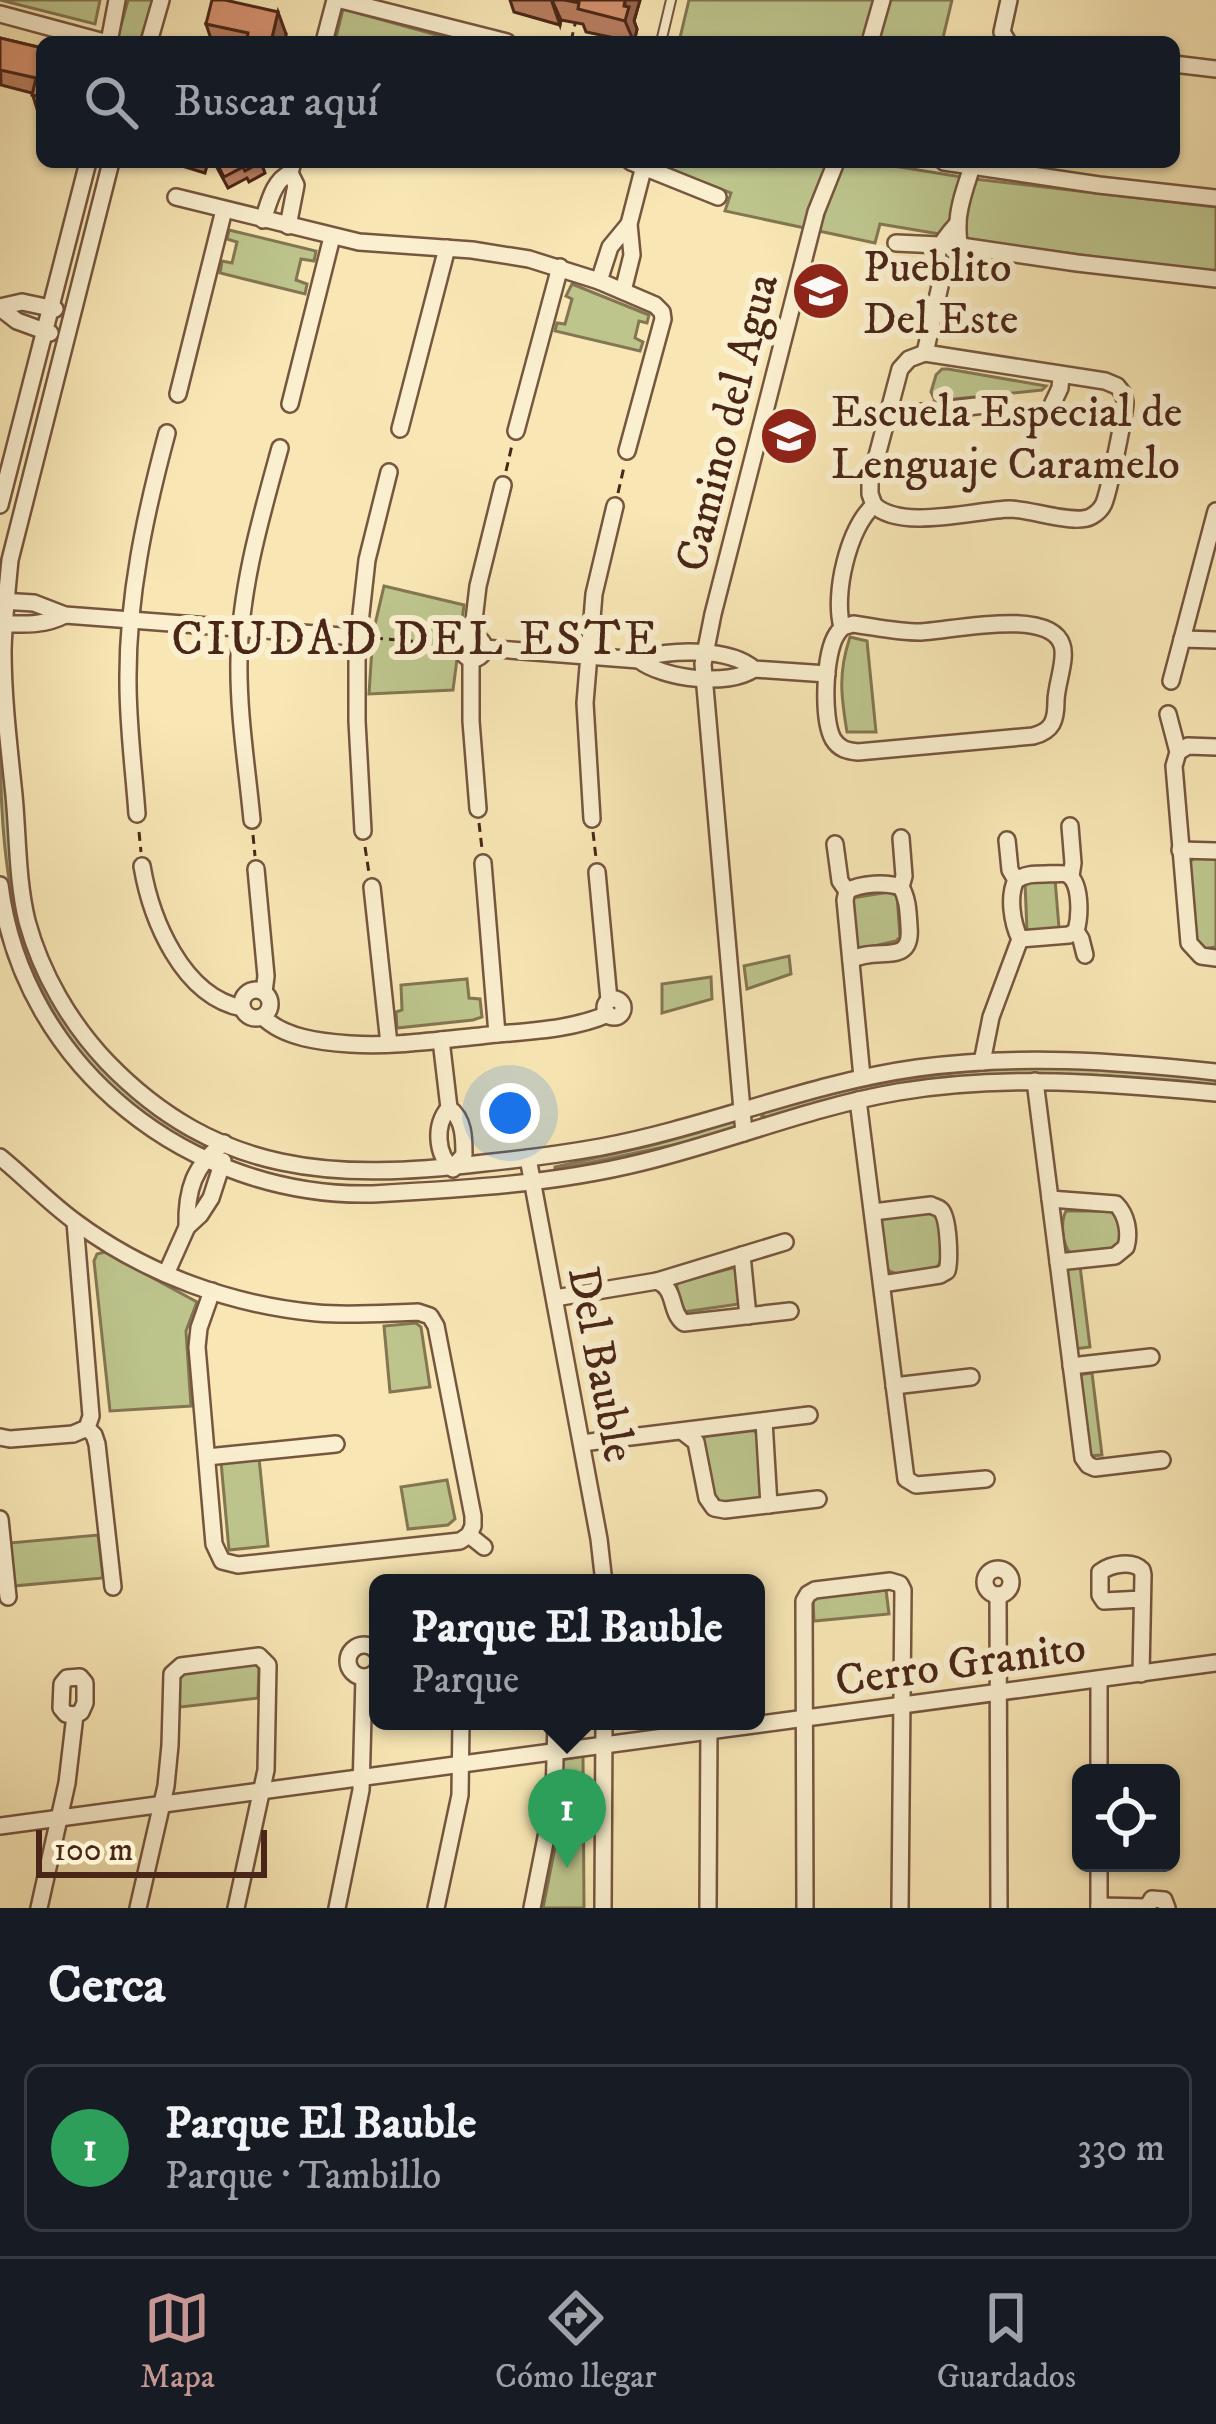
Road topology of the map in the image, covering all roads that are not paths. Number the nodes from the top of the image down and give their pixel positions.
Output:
1 (118, 0) edge
2 (161, 0) edge
3 (338, 0) edge
4 (671, 0) edge
5 (882, 0) edge
6 (1009, 0) edge
7 (0, 14) edge
8 (83, 36) edge
9 (108, 36) edge
10 (151, 36) edge
11 (326, 36) edge
12 (483, 36) edge
13 (662, 36) edge
14 (873, 36) edge
15 (1004, 36) edge
16 (1180, 65) edge
17 (1216, 69) edge
18 (86, 168) edge
19 (109, 168) edge
20 (292, 168) edge
21 (639, 168) edge
22 (650, 168) edge
23 (834, 168) edge
24 (972, 168) edge
25 (986, 168) edge
26 (718, 196) dead end
27 (176, 197) dead end
28 (1216, 197) edge
29 (224, 210) junction
30 (263, 220) junction
31 (958, 223) junction
32 (629, 224) junction
33 (288, 226) junction
34 (332, 237) junction
35 (896, 243) dead end
36 (939, 244) junction
37 (961, 246) junction
38 (447, 248) junction
39 (560, 267) junction
40 (942, 277) junction
41 (1216, 279) edge
42 (598, 281) junction
43 (623, 290) junction
44 (0, 308) edge
45 (50, 308) junction
46 (73, 313) junction
47 (44, 331) junction
48 (66, 338) junction
49 (925, 353) junction
50 (1060, 376) junction
51 (178, 394) dead end
52 (290, 404) dead end
53 (994, 404) road end
54 (1052, 405) road end
55 (887, 416) junction
56 (400, 429) dead end
57 (516, 431) road end
58 (167, 434) dead end
59 (280, 448) dead end
60 (628, 451) road end
61 (389, 472) dead end
62 (503, 484) road end
63 (874, 505) junction
64 (0, 506) edge
65 (615, 506) road end
66 (1216, 511) edge
67 (1213, 532) edge
68 (3, 602) edge
69 (65, 616) junction
70 (131, 620) junction
71 (2, 624) edge
72 (842, 627) junction
73 (241, 629) junction
74 (355, 637) junction
75 (1182, 639) junction
76 (1216, 640) edge
77 (472, 647) junction
78 (705, 654) junction
79 (589, 656) junction
80 (639, 660) junction
81 (754, 669) junction
82 (827, 674) junction
83 (703, 677) junction
84 (1171, 681) dead end
85 (1168, 714) dead end
86 (1216, 747) edge
87 (1178, 752) junction
88 (478, 809) road end
89 (137, 814) road end
90 (592, 819) road end
91 (252, 820) road end
92 (1070, 826) dead end
93 (363, 831) road end
94 (901, 838) dead end
95 (1007, 839) dead end
96 (835, 844) dead end
97 (1180, 850) junction
98 (1216, 851) edge
99 (483, 863) road end
100 (142, 866) road end
101 (256, 869) road end
102 (597, 872) road end
103 (1071, 876) junction
104 (1016, 880) junction
105 (0, 886) edge
106 (902, 886) junction
107 (371, 887) road end
108 (847, 891) junction
109 (1076, 931) junction
110 (1020, 939) junction
111 (1085, 955) dead end
112 (1216, 958) edge
113 (851, 960) junction
114 (264, 992) junction
115 (242, 1008) junction
116 (263, 1017) junction
117 (496, 1034) junction
118 (441, 1040) junction
119 (389, 1044) junction
120 (982, 1061) junction
121 (1216, 1072) edge
122 (862, 1077) junction
123 (1035, 1081) junction
124 (1216, 1093) edge
125 (858, 1100) junction
126 (742, 1109) junction
127 (744, 1133) junction
128 (224, 1144) junction
129 (0, 1157) edge
130 (528, 1158) junction
131 (203, 1159) junction
132 (453, 1167) junction
133 (223, 1168) junction
134 (532, 1181) junction
135 (454, 1189) junction
136 (1050, 1198) junction
137 (872, 1212) junction
138 (75, 1222) junction
139 (187, 1227) junction
140 (784, 1242) dead end
141 (107, 1244) junction
142 (742, 1255) junction
143 (1058, 1262) junction
144 (166, 1274) junction
145 (82, 1279) junction
146 (657, 1281) junction
147 (881, 1284) junction
148 (212, 1292) junction
149 (555, 1298) junction
150 (790, 1311) dead end
151 (748, 1316) junction
152 (1150, 1357) dead end
153 (1071, 1366) junction
154 (971, 1377) dead end
155 (894, 1386) junction
156 (809, 1415) dead end
157 (764, 1421) junction
158 (87, 1429) junction
159 (683, 1432) junction
160 (0, 1437) edge
161 (582, 1443) junction
162 (336, 1444) dead end
163 (207, 1457) junction
164 (1162, 1460) dead end
165 (986, 1479) dead end
166 (818, 1498) dead end
167 (769, 1505) junction
168 (0, 1520) edge
169 (469, 1535) junction
170 (484, 1546) dead end
171 (603, 1574) edge
172 (113, 1587) dead end
173 (998, 1595) dead end
174 (8, 1598) dead end
175 (1142, 1599) dead end
176 (1216, 1664) edge
177 (1141, 1674) junction
178 (364, 1678) dead end
179 (1099, 1679) junction
180 (999, 1693) junction
181 (901, 1706) junction
182 (75, 1715) dead end
183 (805, 1719) junction
184 (765, 1722) edge
185 (461, 1730) edge
186 (556, 1730) edge
187 (604, 1730) edge
188 (688, 1730) edge
189 (709, 1730) edge
190 (604, 1746) junction
191 (555, 1752) junction
192 (1099, 1764) edge
193 (461, 1765) junction
194 (362, 1778) junction
195 (262, 1791) junction
196 (161, 1804) junction
197 (58, 1818) junction
198 (0, 1826) edge
199 (1099, 1872) edge
200 (1099, 1907) edge
201 (1147, 1907) edge
202 (39, 1908) edge
203 (138, 1908) edge
204 (236, 1908) edge
205 (337, 1908) edge
206 (436, 1908) edge
207 (532, 1908) edge
208 (603, 1908) edge
209 (708, 1908) edge
210 (805, 1908) edge
211 (900, 1908) edge
212 (999, 1908) edge
213 (1167, 1908) edge

1 - 9 street
2 - 10 street
3 - 11 street
3 - 12 street
4 - 13 lane
5 - 14 street
6 - 15 street
7 - 8 street
16 - 17 street
18 - 45 street
19 - 46 street
20 - 30 street
20 - 33 street
21 - 32 street
22 - 26 street
23 - 78 street, Camino del Agua
24 - 31 street
25 - 28 street
27 - 29 street
29 - 30 street
29 - 51 street
30 - 33 street
31 - 36 street
31 - 37 street
32 - 42 street
32 - 43 street
33 - 34 street
34 - 38 street
34 - 52 street
35 - 36 street
36 - 37 street
36 - 40 street
37 - 40 street
37 - 41 street
38 - 39 street
38 - 56 street
39 - 42 street
39 - 57 street
40 - 49 street
42 - 43 street
43 - 60 street
44 - 45 street
44 - 47 street
45 - 46 street
45 - 47 street
46 - 48 street
47 - 48 street
47 - 64 street
48 - 68 street
49 - 50 street
49 - 55 street
50 - 54 street
50 - 63 street
53 - 55 street
55 - 63 street
58 - 70 street
59 - 73 street
61 - 74 street
62 - 77 street
63 - 72 street
65 - 79 street
66 - 67 street
67 - 75 street
68 - 69 street
68 - 71 street
69 - 70 street
69 - 71 street
70 - 73 street
70 - 89 street
71 - 128 street
72 - 82 street
72 - 82 street
73 - 74 street
73 - 91 street
74 - 93 street
75 - 76 street
75 - 84 street
77 - 79 street
77 - 88 street
78 - 80 street
78 - 81 street
78 - 83 street, Camino del Agua
79 - 80 street
79 - 90 street
80 - 83 street
81 - 82 street
81 - 83 street
83 - 126 street, Camino del Agua
85 - 87 street
86 - 87 street
87 - 97 street
92 - 103 street
94 - 106 street
95 - 104 street
96 - 108 street
97 - 98 street
97 - 112 street
99 - 117 street
100 - 115 street
101 - 114 street
102 - 117 street
103 - 104 street
103 - 109 street
104 - 110 street
105 - 131 street
106 - 108 street
106 - 113 street
107 - 119 street
108 - 113 street
109 - 110 street
109 - 111 street
110 - 120 street
113 - 122 street
114 - 115 street
114 - 116 street
115 - 116 street
116 - 119 street
117 - 118 street
118 - 119 street
118 - 132 street
120 - 121 street
120 - 122 street
122 - 126 street
123 - 124 street
123 - 125 street
123 - 136 street
125 - 127 street
125 - 137 street
126 - 127 street, Camino del Agua
126 - 130 street
127 - 134 street
128 - 131 street
128 - 132 street
128 - 133 street
129 - 138 street
130 - 132 street
130 - 134 street, Del Bauble
131 - 133 street
131 - 139 street
132 - 135 street
133 - 135 street
133 - 139 street
134 - 135 street
134 - 149 street, Del Bauble
136 - 143 street
136 - 143 street
137 - 147 street
137 - 147 street
138 - 141 street
138 - 145 street
139 - 144 street
140 - 142 street
141 - 144 street
141 - 145 street
142 - 146 street
142 - 151 street
143 - 153 street
144 - 148 street
145 - 158 street
146 - 149 street
146 - 151 street
147 - 155 street
148 - 163 street
148 - 169 street
149 - 161 street, Del Bauble
150 - 151 street
152 - 153 street
153 - 164 street
154 - 155 street
155 - 165 street
156 - 157 street
157 - 159 street
157 - 167 street
158 - 160 street
158 - 172 street
159 - 161 street
159 - 167 street
161 - 171 street, Del Bauble
162 - 163 street
163 - 169 street
166 - 167 street
168 - 174 street
169 - 170 street
173 - 180 street
175 - 177 street
176 - 177 street, Cerro Granito
177 - 179 street, Cerro Granito
178 - 194 street
179 - 180 street, Cerro Granito
179 - 192 street
180 - 181 street, Cerro Granito
180 - 212 street
181 - 183 street, Cerro Granito
181 - 183 street
181 - 211 street
182 - 197 street
183 - 184 street, Cerro Granito
183 - 210 street
185 - 193 street
186 - 191 street
187 - 190 street
188 - 190 street, Cerro Granito
189 - 209 street
190 - 191 street, Cerro Granito
190 - 208 street
191 - 193 street, Cerro Granito
191 - 207 street
193 - 194 street, Cerro Granito
193 - 206 street
194 - 195 street, Cerro Granito
194 - 205 street
195 - 196 street, Cerro Granito
195 - 196 street
195 - 204 street
196 - 197 street, Cerro Granito
196 - 203 street
197 - 198 street, Cerro Granito
197 - 202 street
199 - 200 street
200 - 201 street
201 - 213 street

